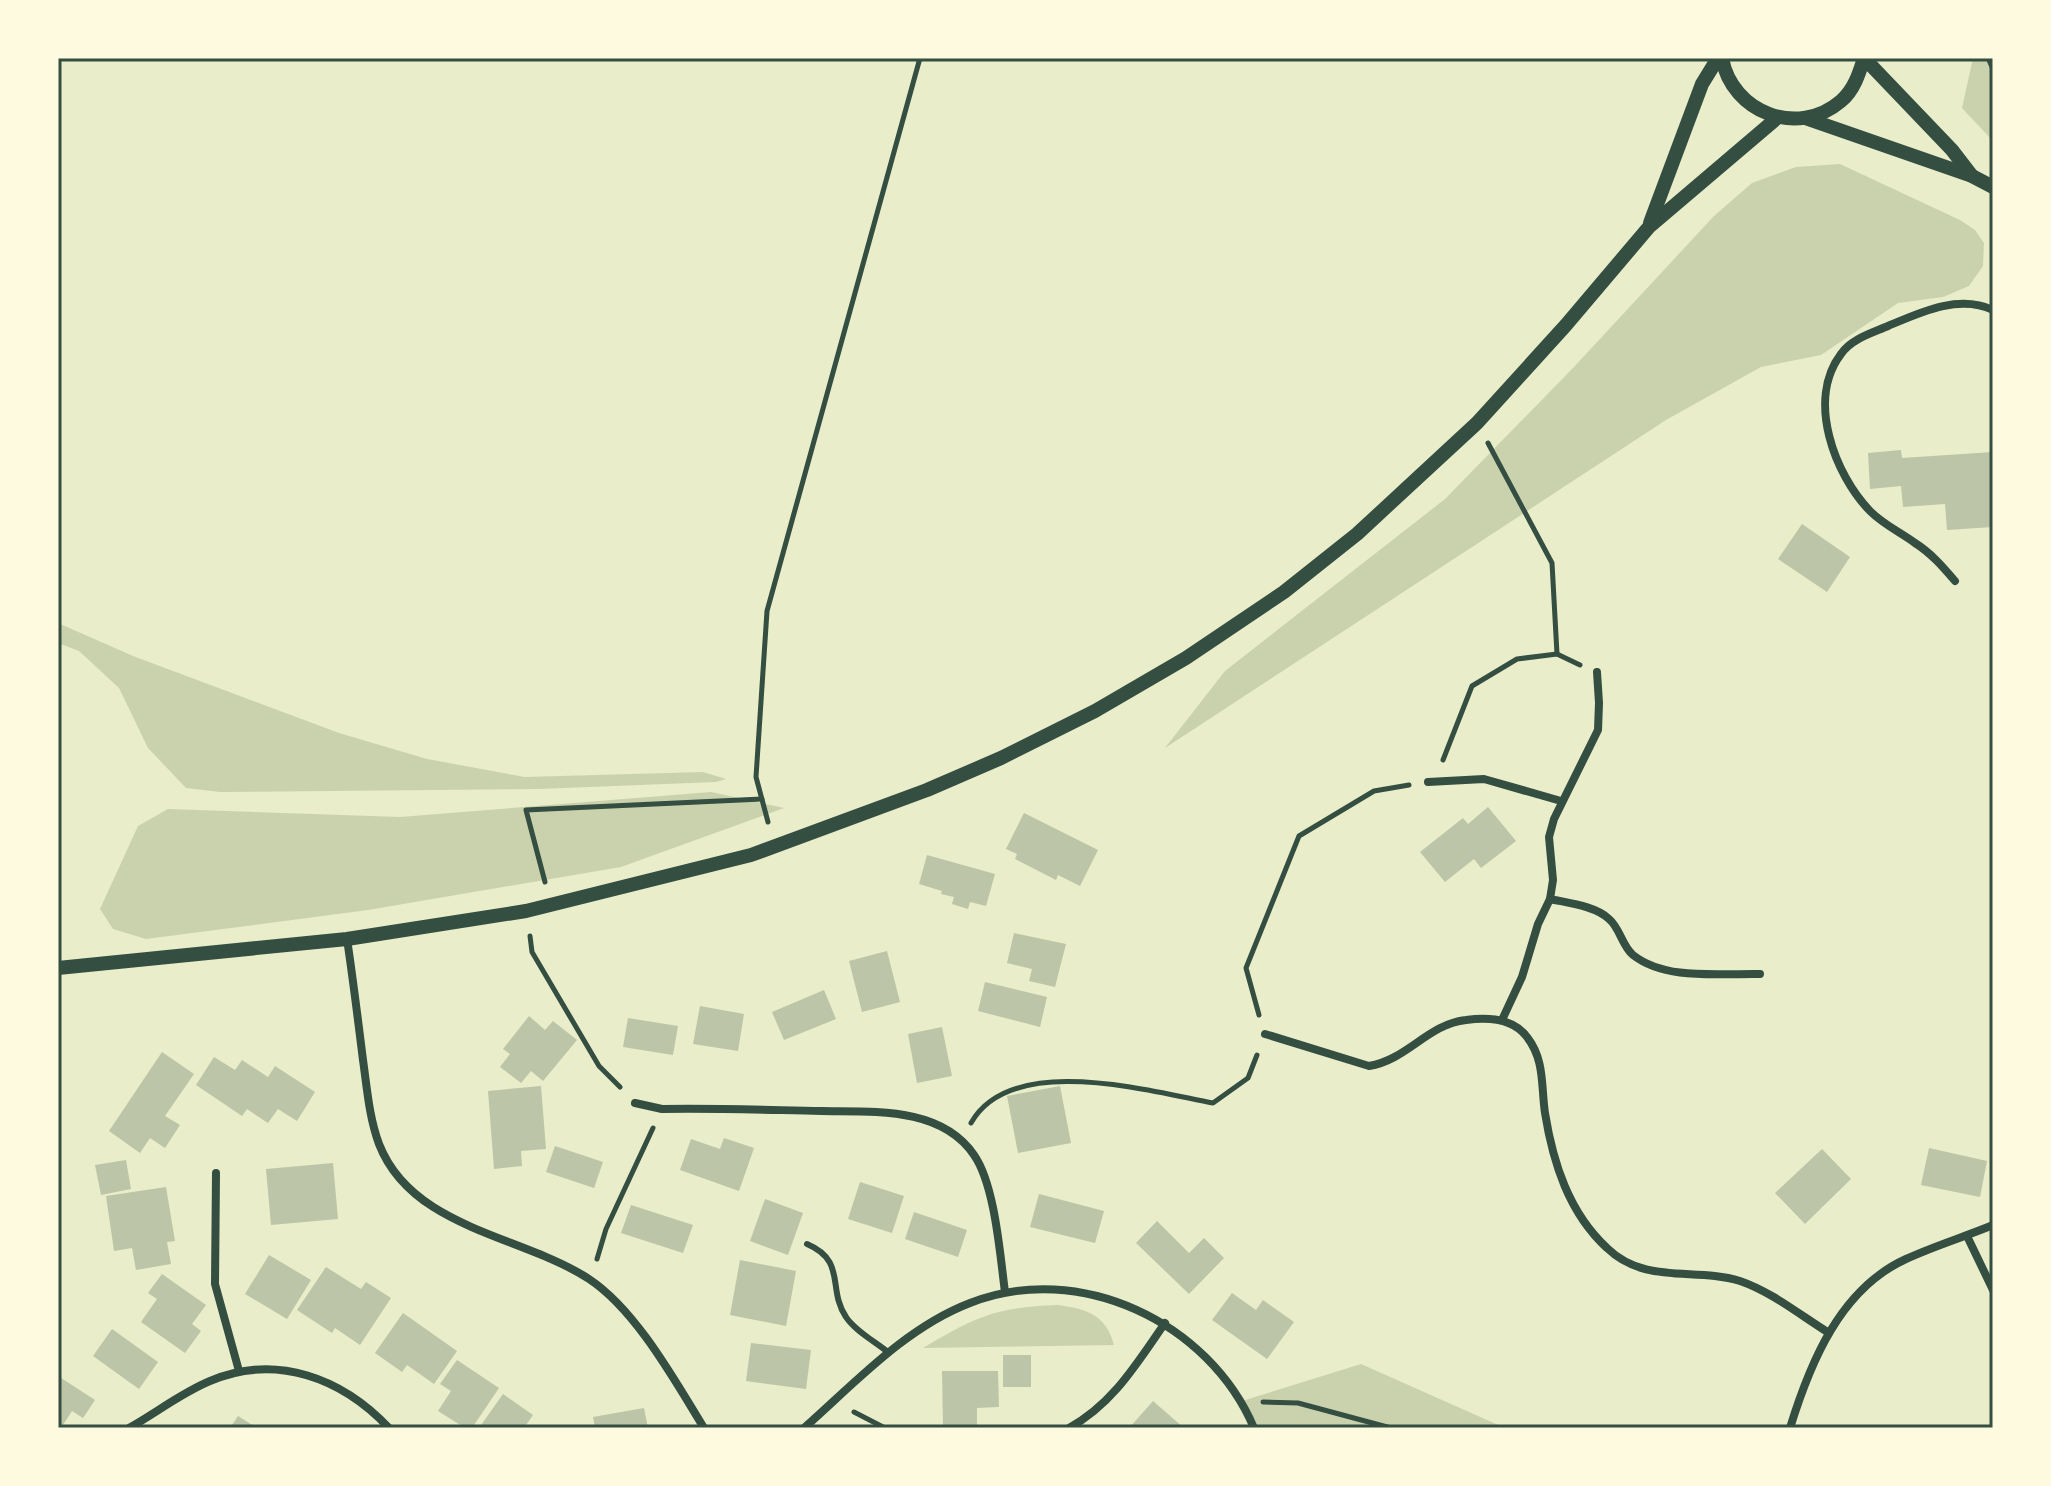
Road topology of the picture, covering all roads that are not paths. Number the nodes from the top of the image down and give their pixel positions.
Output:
1 (1720, 58) edge
2 (1864, 58) edge
3 (1777, 118) junction
4 (1805, 118) junction
5 (1972, 176) junction
6 (1993, 187) edge
7 (1649, 227) junction
8 (1993, 310) edge
9 (1955, 581) dead end
10 (1597, 672) road end
11 (1428, 782) road end
12 (1561, 801) junction
13 (1550, 899) junction
14 (347, 939) junction
15 (58, 968) edge
16 (1760, 974) dead end
17 (1502, 1020) junction
18 (1265, 1034) road end
19 (635, 1103) road end
20 (216, 1173) dead end
21 (1993, 1225) edge
22 (1967, 1236) junction
23 (807, 1244) dead end
24 (1993, 1290) edge
25 (1005, 1292) junction
26 (1165, 1323) junction
27 (1829, 1333) junction
28 (889, 1353) junction
29 (239, 1371) junction
30 (129, 1428) edge
31 (389, 1428) edge
32 (704, 1428) edge
33 (804, 1428) edge
34 (1069, 1428) edge
35 (1254, 1428) edge
36 (1790, 1428) edge

1 - 3 street
1 - 7 street
2 - 4 street
2 - 5 street
3 - 4 street
3 - 7 street
4 - 5 street
5 - 6 street
7 - 14 street
8 - 9 street
10 - 12 street
11 - 12 street
12 - 13 street
13 - 16 street
13 - 17 street
14 - 15 street
14 - 32 street
17 - 18 street
17 - 27 street
19 - 25 street
20 - 29 street
21 - 22 street
22 - 24 street
22 - 27 street
23 - 28 lane
25 - 26 street
25 - 28 street
26 - 34 street
26 - 35 street
27 - 36 street
28 - 33 street
29 - 30 street
29 - 31 street

